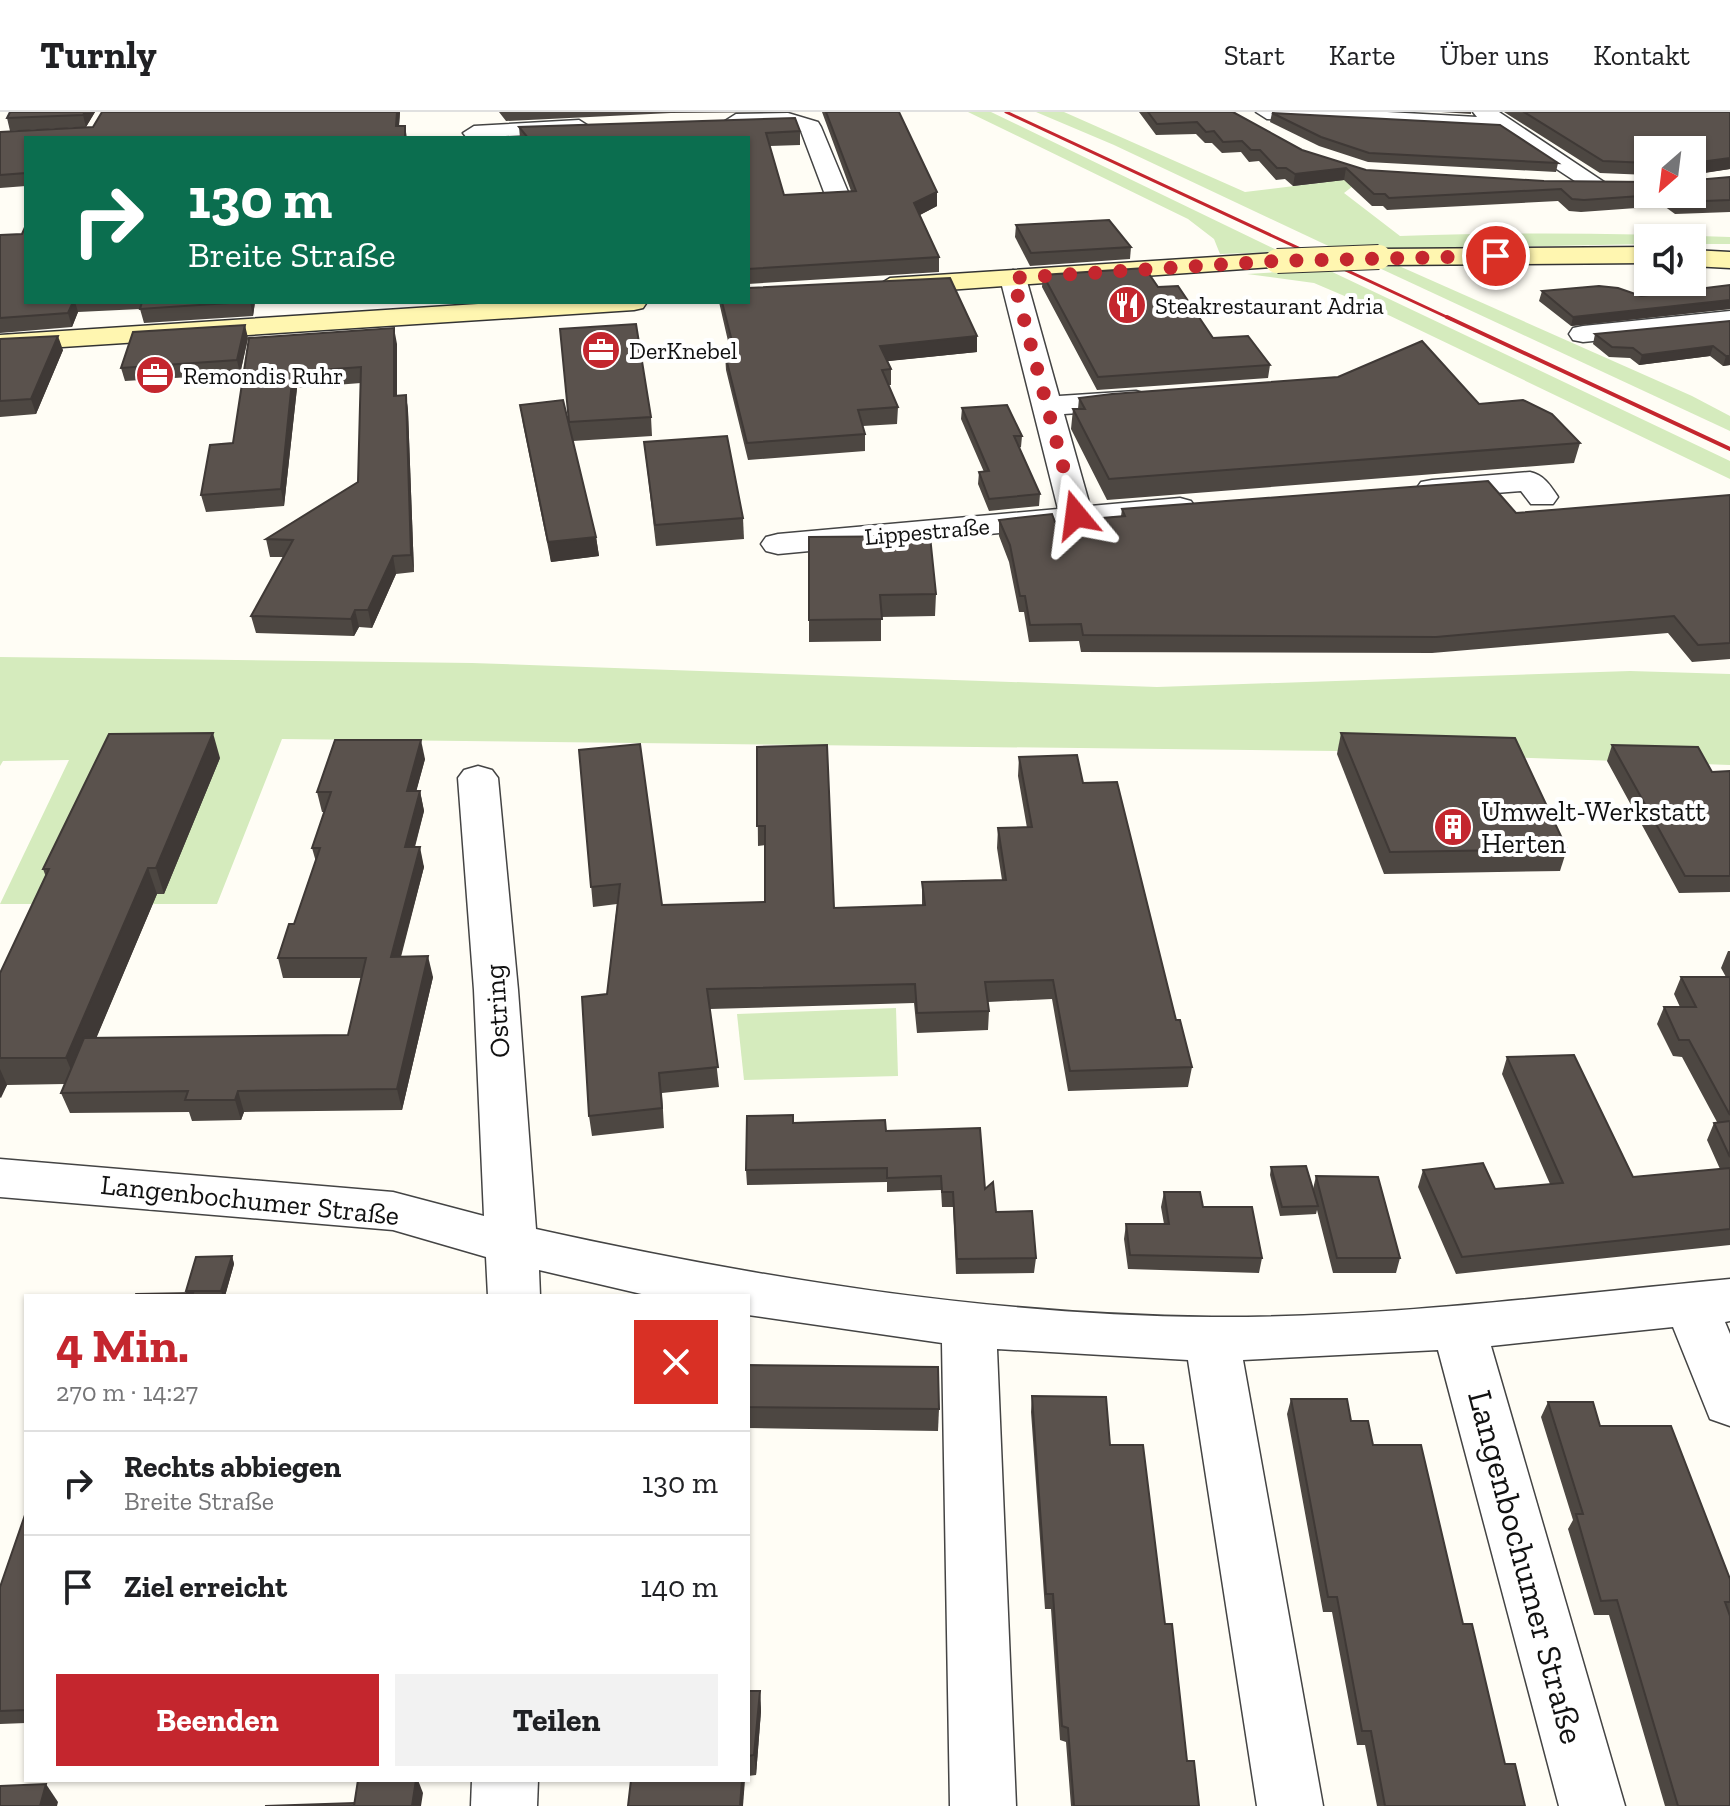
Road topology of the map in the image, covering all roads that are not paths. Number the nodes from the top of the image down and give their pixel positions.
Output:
1 (463, 112) edge
2 (1484, 112) edge
3 (1258, 118) edge
4 (713, 122) edge
5 (1504, 125) junction
6 (603, 126) edge
7 (474, 136) edge
8 (1270, 136) edge
9 (1555, 183) edge
10 (1595, 184) junction
11 (1622, 184) edge
12 (836, 192) edge
13 (1634, 256) edge
14 (1706, 256) edge
15 (1730, 257) edge
16 (1013, 278) junction
17 (857, 288) edge
18 (574, 304) edge
19 (454, 308) edge
20 (1730, 319) edge
21 (1583, 334) edge
22 (0, 343) edge
23 (1158, 398) edge
24 (1047, 406) junction
25 (1405, 491) edge
26 (1542, 497) dead end
27 (1217, 505) edge
28 (1076, 515) junction
29 (778, 544) dead end
30 (478, 778) dead end
31 (0, 1178) edge
32 (511, 1244) junction
33 (703, 1287) junction
34 (514, 1294) edge
35 (649, 1294) edge
36 (1710, 1302) edge
37 (969, 1325) junction
38 (1459, 1327) junction
39 (1212, 1339) junction
40 (1730, 1402) edge
41 (505, 1782) edge
42 (504, 1806) edge
43 (983, 1806) edge
44 (1290, 1806) edge
45 (1592, 1806) edge

1 - 7 street
2 - 5 street
3 - 5 street
3 - 8 street
4 - 12 street
5 - 10 street
6 - 7 street
9 - 10 street
10 - 11 street
13 - 16 street, bridge
14 - 15 street
16 - 17 street
16 - 24 street
18 - 19 street
19 - 22 street
20 - 21 street
23 - 24 street
24 - 28 street
25 - 26 street
27 - 28 street, Lippestraße
28 - 29 street, Lippestraße
30 - 32 street, Ostring
31 - 32 street, Langenbochumer Straße
32 - 33 street, Langenbochumer Straße
32 - 34 street, Ostring
33 - 35 street
33 - 37 street, Langenbochumer Straße
36 - 38 street, Langenbochumer Straße
36 - 40 street, Langenbochumer Straße
37 - 39 street, Langenbochumer Straße
37 - 43 street
38 - 39 street, Langenbochumer Straße
38 - 45 street, Langenbochumer Straße
39 - 44 street
41 - 42 street

